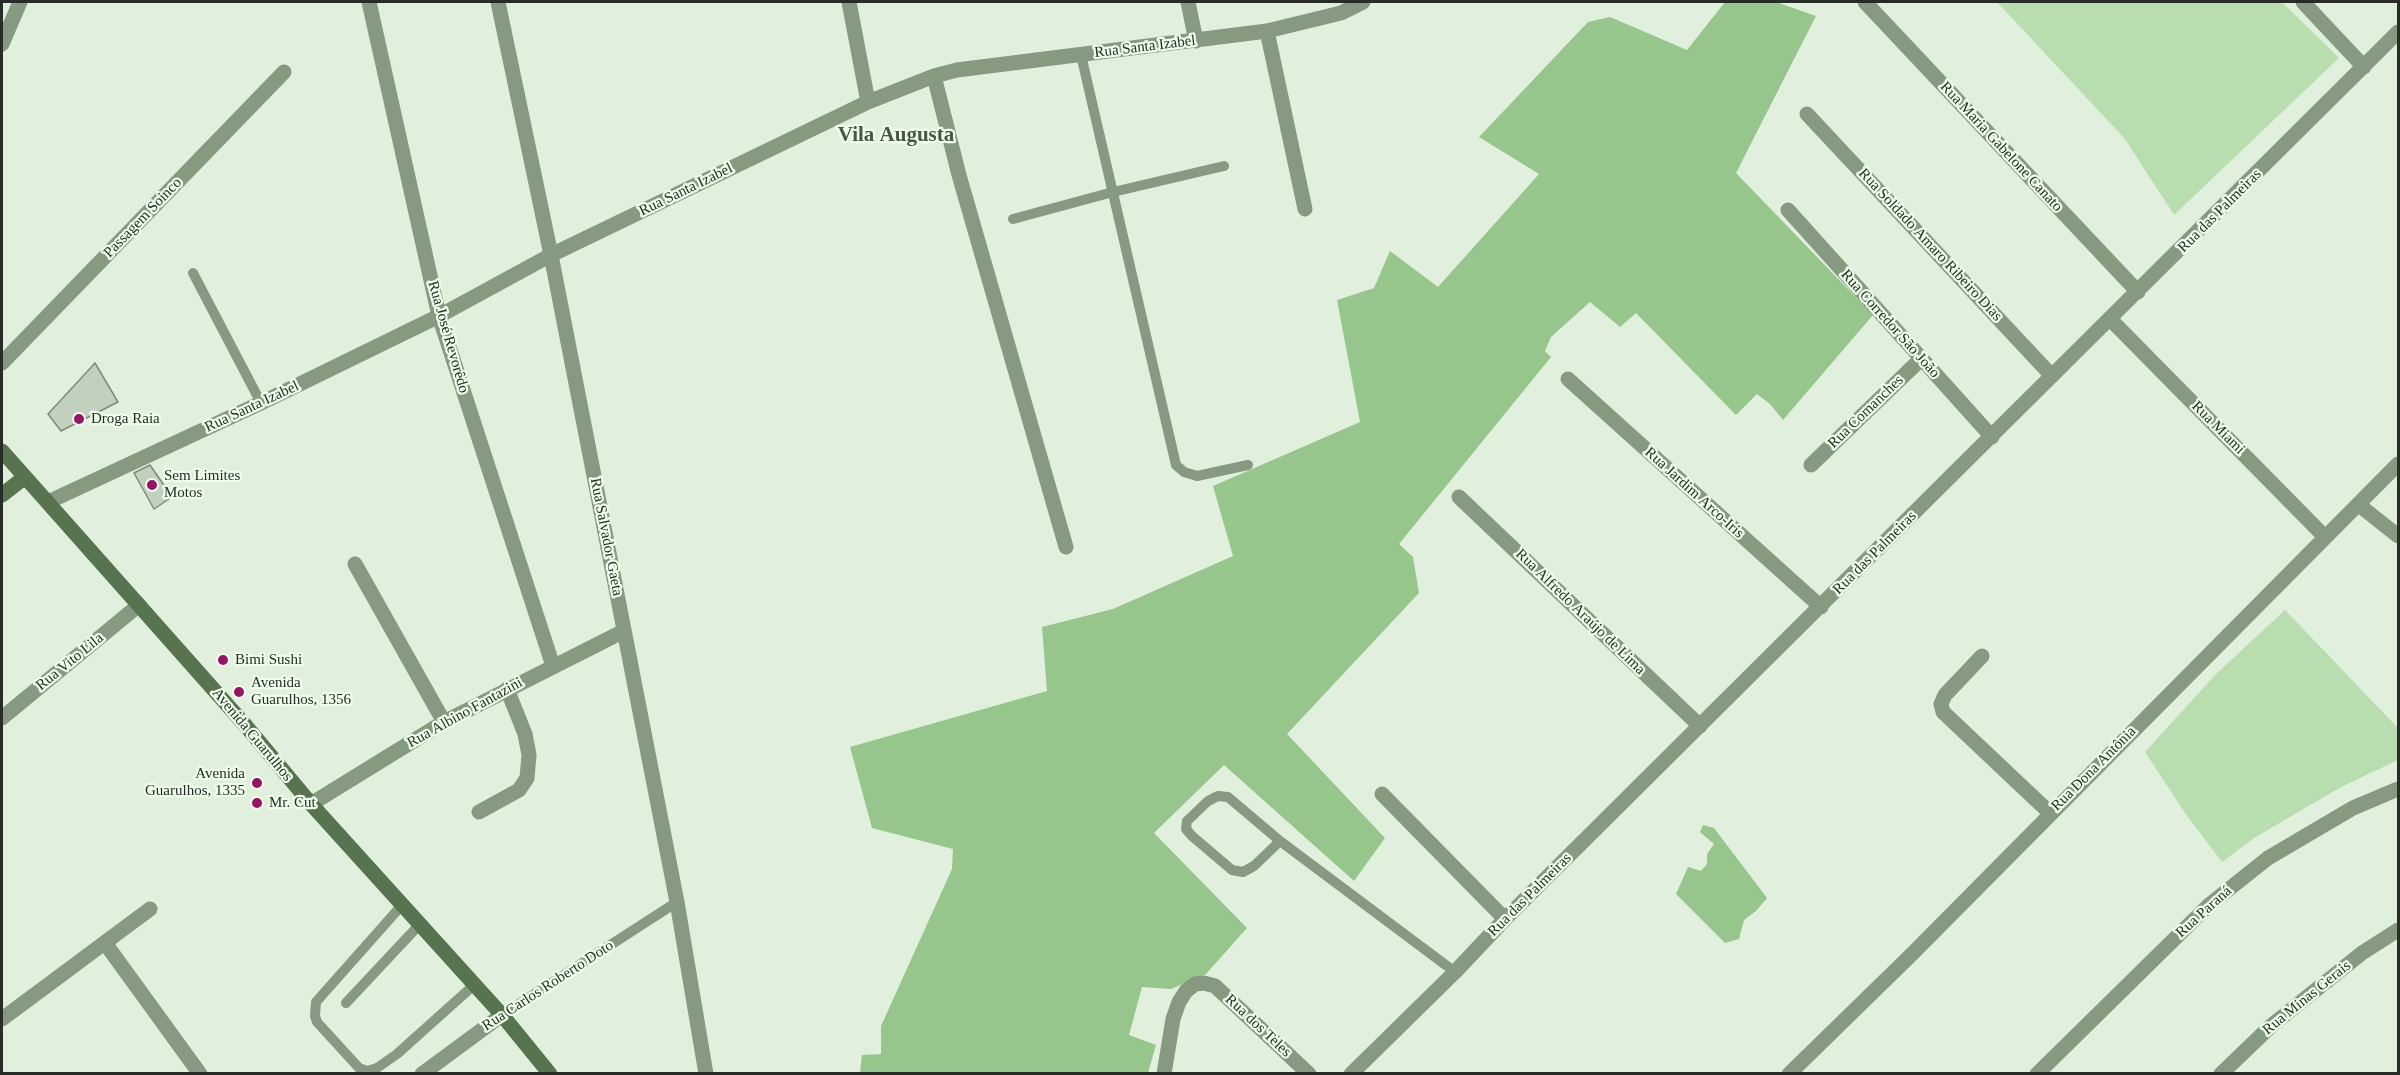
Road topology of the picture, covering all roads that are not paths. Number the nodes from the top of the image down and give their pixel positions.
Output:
1 (20, 2) edge
2 (369, 2) edge
3 (498, 2) edge
4 (849, 2) edge
5 (1188, 2) edge
6 (1363, 2) edge
7 (1864, 2) edge
8 (2302, 2) edge
9 (1267, 32) junction
10 (2398, 32) edge
11 (1196, 41) junction
12 (2, 44) edge
13 (1081, 55) junction
14 (2364, 67) junction
15 (284, 72) dead end
16 (934, 76) junction
17 (868, 102) junction
18 (1807, 114) dead end
19 (1224, 166) dead end
20 (1113, 192) junction
21 (1305, 209) dead end
22 (1788, 210) dead end
23 (1013, 219) dead end
24 (551, 255) junction
25 (193, 273) dead end
26 (2139, 291) junction
27 (439, 316) junction
28 (2110, 319) junction
29 (1921, 359) junction
30 (2, 363) edge
31 (2052, 376) junction
32 (1568, 379) dead end
33 (261, 404) junction
34 (1992, 437) junction
35 (2, 451) edge
36 (2398, 464) edge
37 (1248, 465) dead end
38 (1811, 465) dead end
39 (25, 477) junction
40 (2, 495) edge
41 (1459, 497) dead end
42 (48, 502) junction
43 (2359, 505) junction
44 (2398, 536) edge
45 (2325, 537) junction
46 (1066, 548) dead end
47 (356, 564) dead end
48 (139, 605) junction
49 (1821, 607) junction
50 (624, 632) junction
51 (1982, 656) dead end
52 (553, 666) junction
53 (507, 689) junction
54 (2, 718) edge
55 (444, 722) junction
56 (1700, 726) junction
57 (2398, 789) edge
58 (1382, 794) dead end
59 (311, 804) junction
60 (479, 812) dead end
61 (2050, 813) junction
62 (1280, 841) junction
63 (677, 902) junction
64 (402, 905) junction
65 (150, 909) dead end
66 (1505, 919) junction
67 (420, 924) junction
68 (2398, 930) edge
69 (105, 943) junction
70 (1455, 972) junction
71 (474, 985) junction
72 (346, 1003) dead end
73 (502, 1015) junction
74 (2, 1019) edge
75 (200, 1074) edge
76 (422, 1074) edge
77 (550, 1074) edge
78 (706, 1074) edge
79 (1164, 1074) edge
80 (1308, 1074) edge
81 (1351, 1074) edge
82 (1789, 1074) edge
83 (2037, 1074) edge
84 (2221, 1074) edge

1 - 12 street
2 - 27 street, Rua José Revorêdo
3 - 24 street, Rua Salvador Gaeta
4 - 17 street
5 - 11 street
6 - 9 street, Rua Santa Izabel
7 - 26 street, Rua Maria Gabelone Canato
8 - 14 street
9 - 11 street, Rua Santa Izabel
9 - 21 street
10 - 14 street, Rua das Palmeiras
11 - 13 street, Rua Santa Izabel
13 - 16 street, Rua Santa Izabel
13 - 20 lane
14 - 26 street, Rua das Palmeiras
15 - 30 street, Passagem Soinco
16 - 17 street, Rua Santa Izabel
16 - 46 street
17 - 24 street, Rua Santa Izabel
18 - 31 street, Rua Soldado Amaro Ribeiro Dias
19 - 20 lane
20 - 23 lane
20 - 37 lane
22 - 29 street, Rua Corredor São João
24 - 27 street, Rua Santa Izabel
24 - 50 street, Rua Salvador Gaeta
25 - 33 lane
26 - 28 street, Rua das Palmeiras
27 - 33 street, Rua Santa Izabel
27 - 52 street, Rua José Revorêdo
28 - 31 street, Rua das Palmeiras
28 - 45 street, Rua Miami
29 - 34 street, Rua Corredor São João
29 - 38 street, Rua Comanches
31 - 34 street, Rua das Palmeiras
32 - 49 street, Rua Jardim Arco-Iris
33 - 42 street, Rua Santa Izabel
34 - 49 street, Rua das Palmeiras
35 - 39 main road, Avenida Guarulhos
36 - 43 street, Rua Dona Antônia
39 - 40 main road
39 - 42 main road, Avenida Guarulhos
41 - 56 street, Rua Alfredo Araújo de Lima
42 - 48 main road, Avenida Guarulhos
43 - 44 street
43 - 45 street, Rua Dona Antônia
45 - 61 street, Rua Dona Antônia
47 - 55 street
48 - 54 street, Rua Vito Lila
48 - 59 main road, Avenida Guarulhos
49 - 56 street, Rua das Palmeiras
50 - 52 street, Rua Albino Fantazini
50 - 63 street, Rua Salvador Gaeta
51 - 61 street
52 - 53 street, Rua Albino Fantazini
53 - 55 street, Rua Albino Fantazini
53 - 60 street
55 - 59 street, Rua Albino Fantazini
56 - 66 street, Rua das Palmeiras
57 - 83 street, Rua Paraná
58 - 66 street
59 - 64 main road, Avenida Guarulhos
61 - 82 street, Rua Dona Antônia
62 - 62 lane
62 - 70 lane
63 - 73 lane, Rua Carlos Roberto Doto
63 - 78 street, Rua Salvador Gaeta
64 - 67 main road, Avenida Guarulhos
64 - 71 lane
65 - 69 street
66 - 70 street, Rua das Palmeiras
67 - 71 main road, Avenida Guarulhos
67 - 72 lane
68 - 84 street, Rua Minas Gerais
69 - 74 street
69 - 75 street
70 - 81 street, Rua das Palmeiras
71 - 73 main road, Avenida Guarulhos
73 - 76 street, Rua Carlos Roberto Doto
73 - 77 main road, Avenida Guarulhos
79 - 80 street, Rua dos Teles

